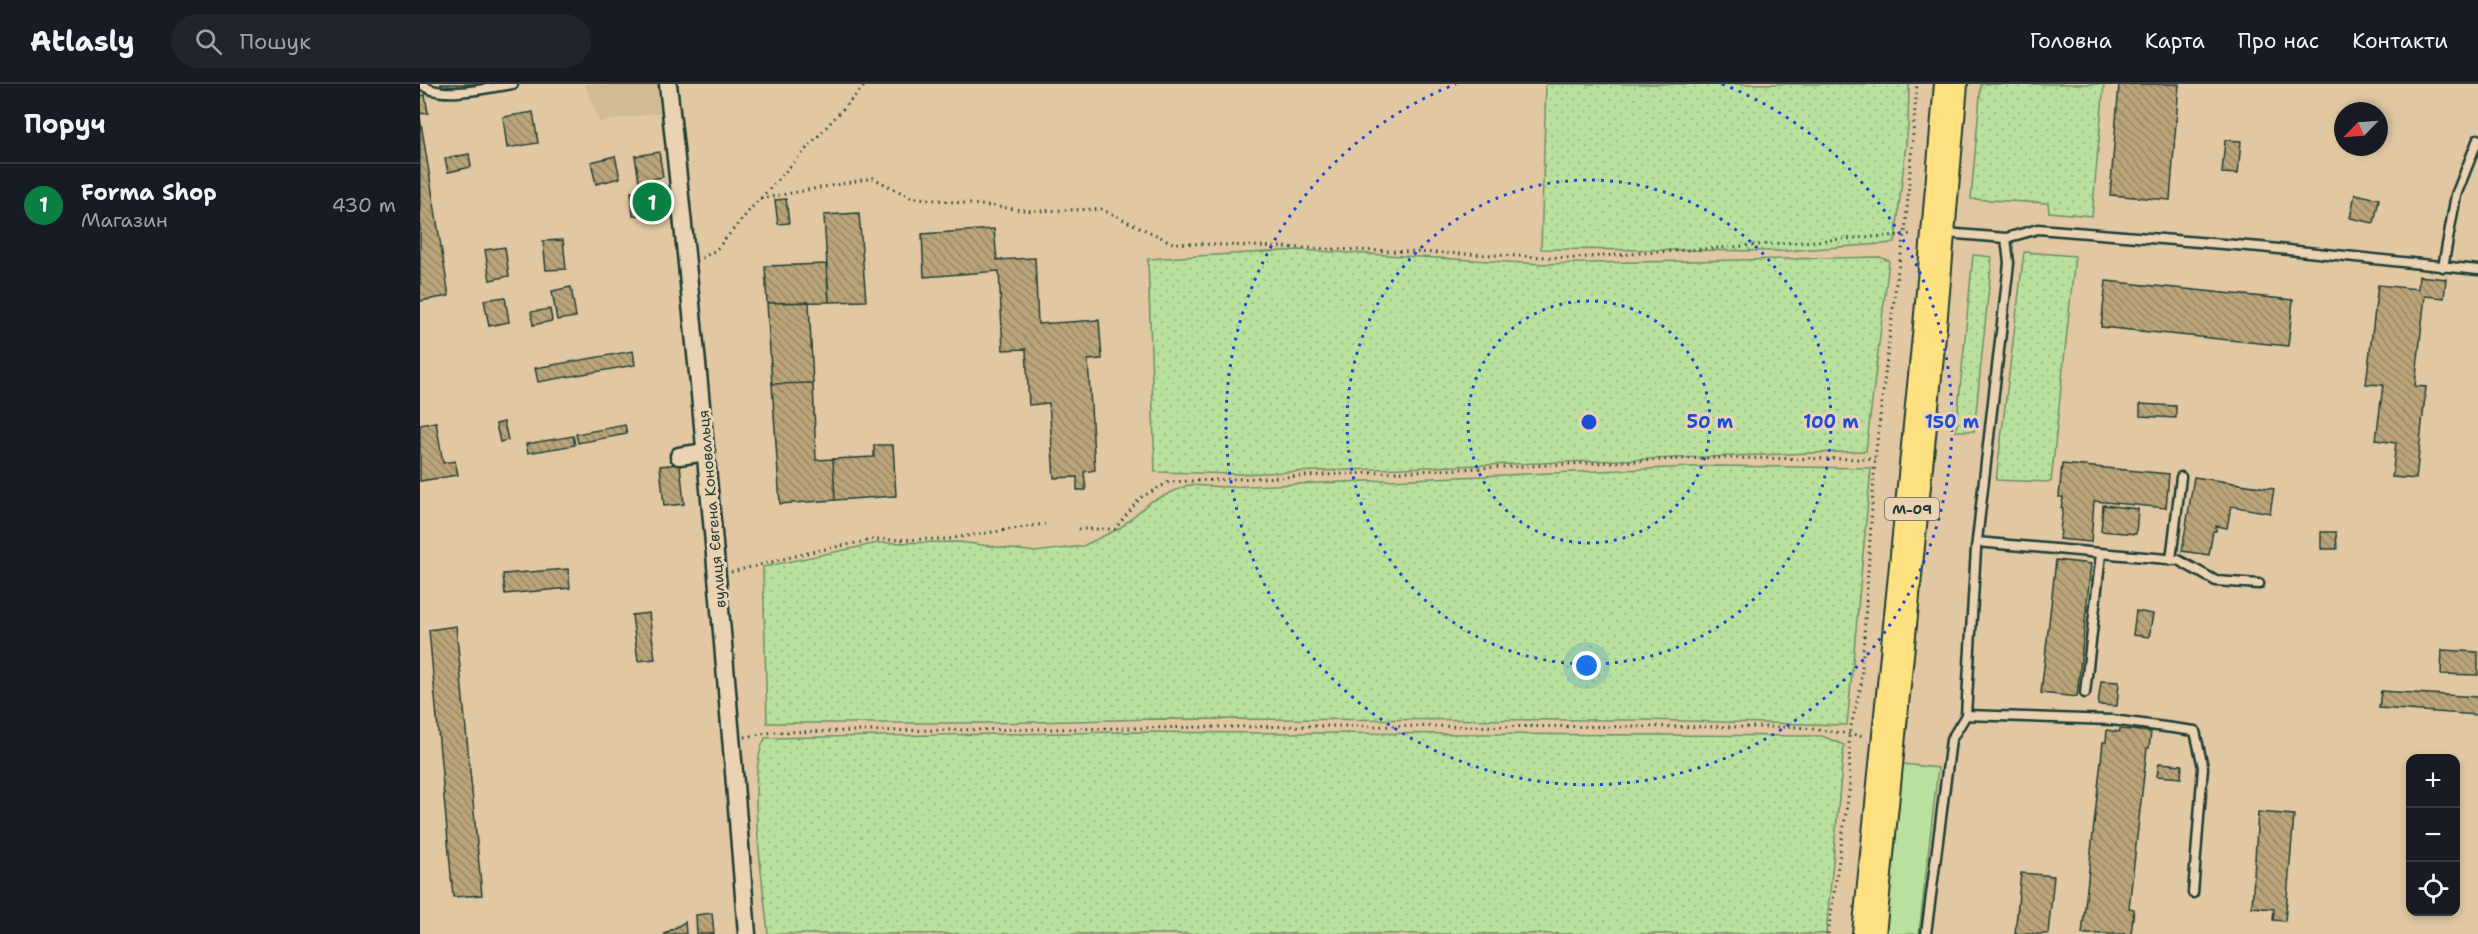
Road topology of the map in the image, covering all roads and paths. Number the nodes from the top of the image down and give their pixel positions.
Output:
1 (422, 84) edge
2 (513, 84) edge
3 (668, 84) edge
4 (866, 84) edge
5 (1917, 84) edge
6 (1951, 84) edge
7 (2478, 140) edge
8 (759, 199) junction
9 (1938, 232) junction
10 (1905, 234) junction
11 (2006, 238) junction
12 (688, 267) junction
13 (2443, 267) junction
14 (2478, 270) edge
15 (706, 452) junction
16 (679, 456) dead end
17 (1875, 459) junction
18 (2181, 477) dead end
19 (1045, 524) dead end
20 (1078, 529) dead end
21 (1977, 542) junction
22 (2101, 554) junction
23 (2171, 560) junction
24 (718, 576) junction
25 (2259, 584) dead end
26 (2085, 693) dead end
27 (1966, 715) junction
28 (1849, 734) junction
29 (732, 739) junction
30 (1888, 740) junction
31 (2193, 893) dead end
32 (747, 934) edge
33 (1828, 934) edge
34 (1869, 934) edge
35 (1926, 934) edge

1 - 2 lane
3 - 12 street, вулиця Євгена Коновальця
4 - 8 path
5 - 10 path
6 - 9 highway, М-09
7 - 13 lane
8 - 10 path
8 - 12 path
9 - 10 path
9 - 11 lane
9 - 30 highway, М-09
10 - 17 path
11 - 13 lane
11 - 21 lane
12 - 15 street, вулиця Євгена Коновальця
13 - 14 lane
15 - 16 street
15 - 24 street, вулиця Євгена Коновальця
17 - 20 path
17 - 28 path
18 - 23 lane
19 - 24 path
21 - 22 lane
21 - 27 lane
22 - 23 lane
22 - 26 lane
23 - 25 lane
24 - 29 street, вулиця Євгена Коновальця
27 - 31 lane
27 - 35 lane
28 - 29 path
28 - 30 path
28 - 33 path
29 - 32 street, вулиця Євгена Коновальця
30 - 34 highway, М-09

